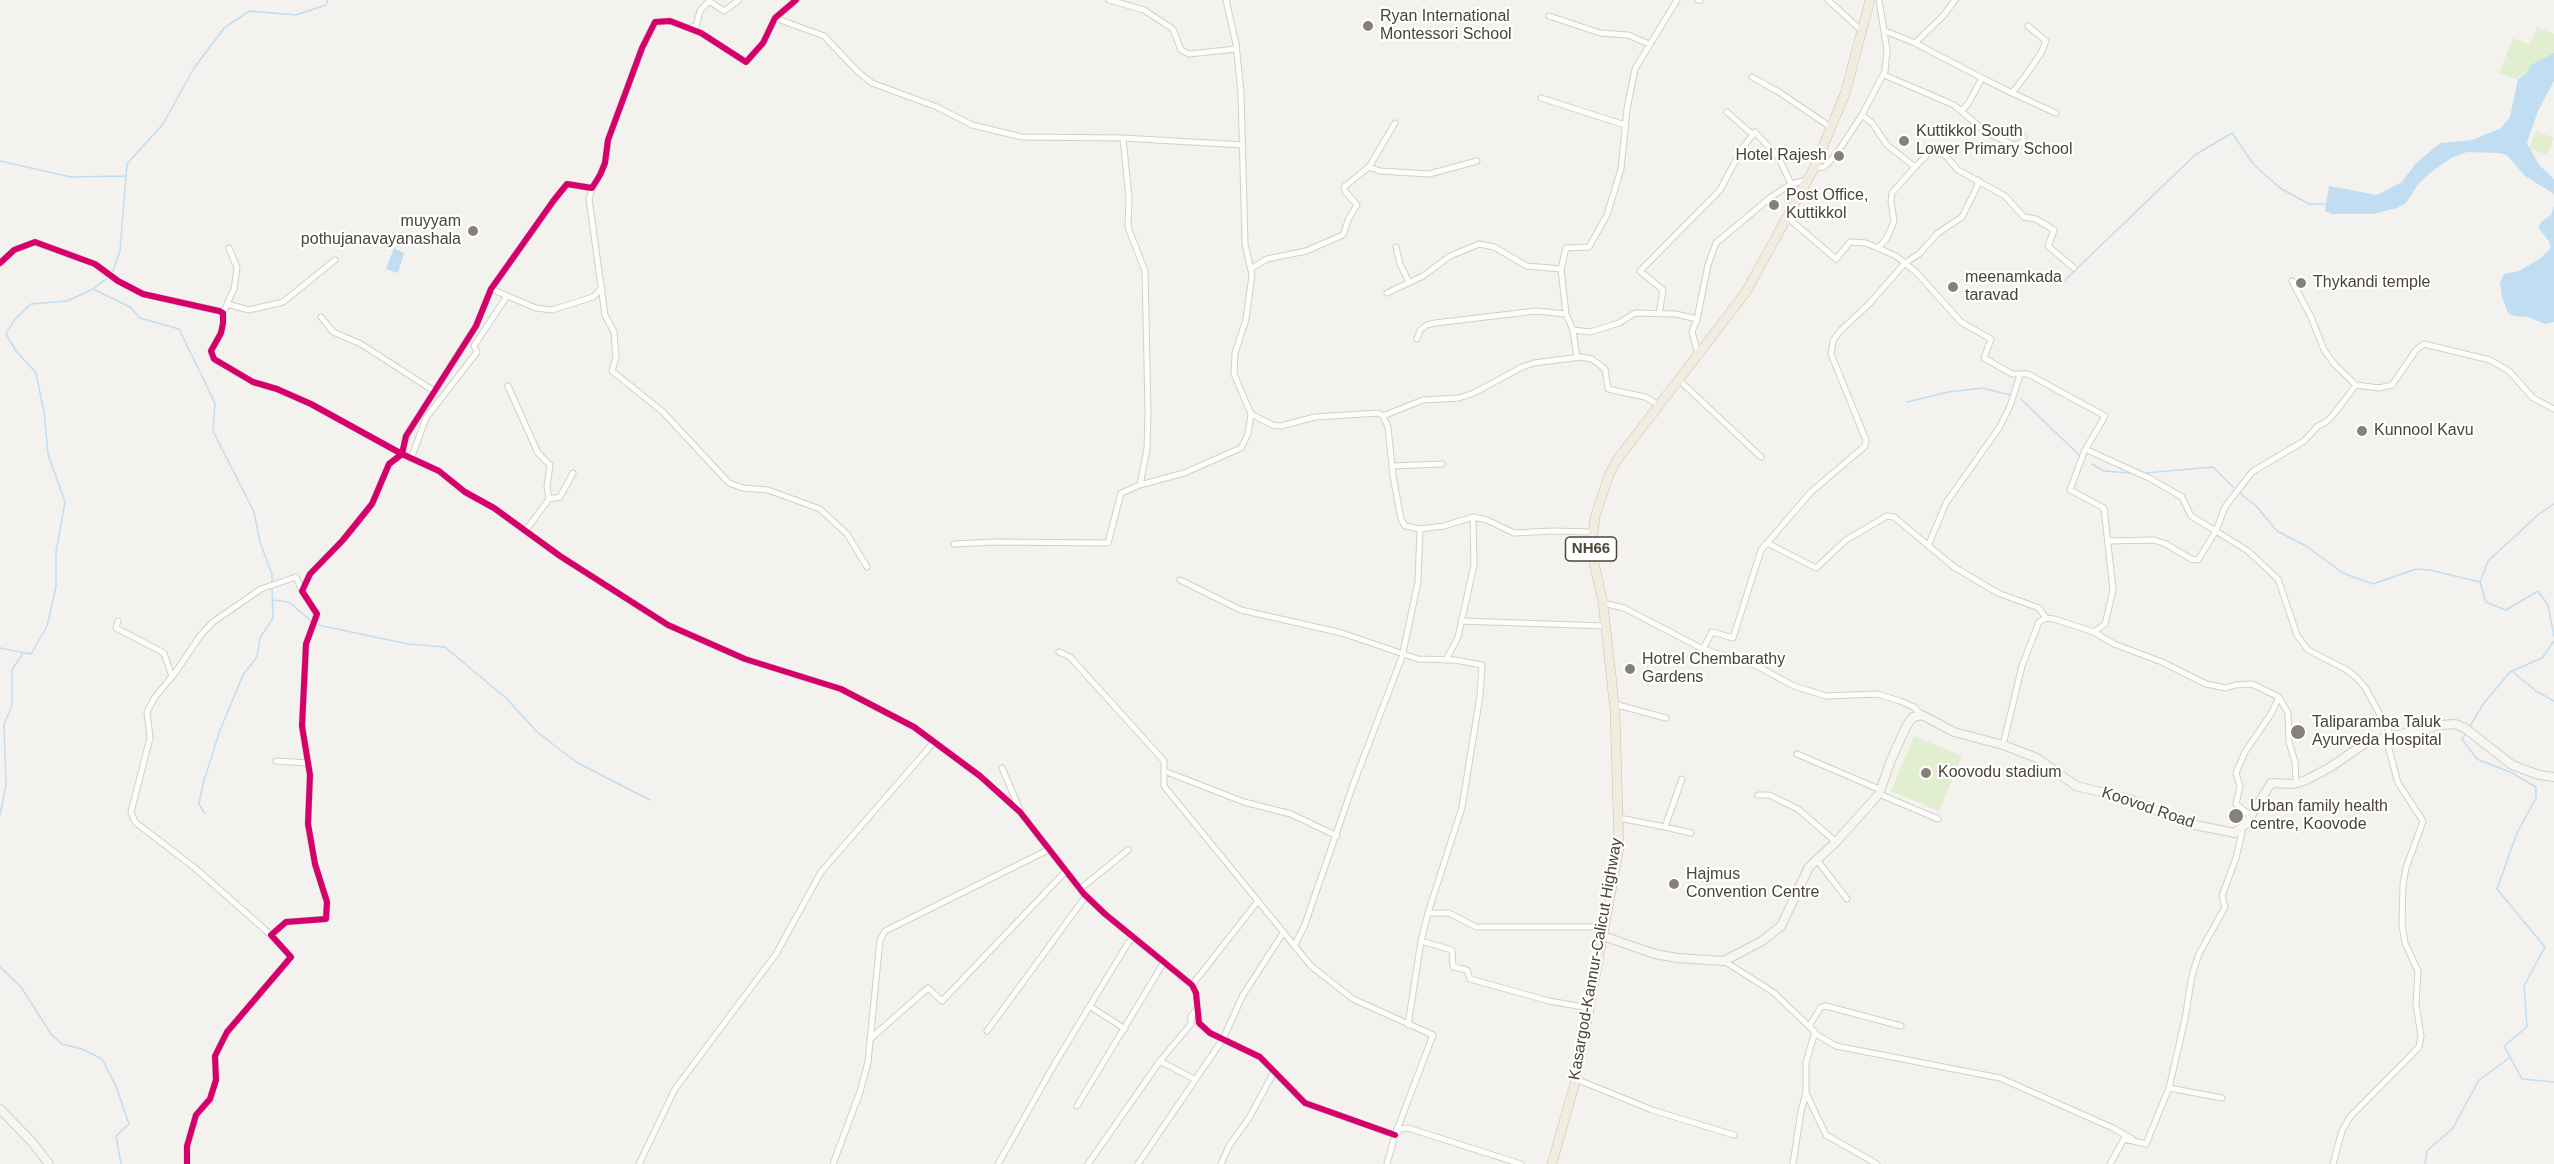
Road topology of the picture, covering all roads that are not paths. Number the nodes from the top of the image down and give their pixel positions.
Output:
1 (739, 0) edge
2 (796, 0) edge
3 (1109, 0) edge
4 (1226, 0) edge
5 (1677, 0) edge
6 (1828, 0) edge
7 (1870, 0) edge
8 (1879, 0) edge
9 (1955, 0) edge
10 (1549, 16) dead end
11 (775, 18) junction
12 (2028, 26) dead end
13 (688, 28) junction
14 (1862, 31) junction
15 (1885, 32) junction
16 (1915, 43) junction
17 (1648, 44) junction
18 (1236, 49) junction
19 (1884, 75) junction
20 (1752, 77) dead end
21 (1982, 78) junction
22 (2012, 93) junction
23 (1541, 98) dead end
24 (1962, 110) junction
25 (1727, 112) dead end
26 (2056, 113) dead end
27 (1862, 115) junction
28 (1395, 123) dead end
29 (1625, 125) junction
30 (1832, 128) junction
31 (1753, 135) junction
32 (2024, 137) dead end
33 (1123, 138) junction
34 (1243, 145) junction
35 (1477, 161) dead end
36 (1370, 167) junction
37 (1915, 167) junction
38 (1814, 168) junction
39 (1807, 180) junction
40 (1978, 180) junction
41 (1791, 184) junction
42 (592, 188) junction
43 (1787, 217) junction
44 (1396, 247) dead end
45 (229, 248) dead end
46 (1878, 248) junction
47 (335, 260) dead end
48 (0, 263) edge
49 (1905, 263) junction
50 (1252, 268) junction
51 (2074, 268) dead end
52 (1561, 269) junction
53 (2292, 281) dead end
54 (1409, 282) junction
55 (602, 288) junction
56 (491, 289) junction
57 (1387, 293) dead end
58 (507, 296) junction
59 (227, 304) junction
60 (223, 313) junction
61 (1566, 314) junction
62 (1659, 314) junction
63 (321, 317) dead end
64 (1697, 319) junction
65 (1573, 330) junction
66 (1418, 339) dead end
67 (1698, 354) junction
68 (1578, 358) junction
69 (2020, 375) junction
70 (1678, 379) junction
71 (2356, 385) junction
72 (508, 386) dead end
73 (434, 391) junction
74 (1659, 405) junction
75 (2554, 409) edge
76 (1251, 414) junction
77 (1383, 416) junction
78 (2087, 450) junction
79 (402, 454) junction
80 (1761, 457) dead end
81 (411, 459) junction
82 (1442, 464) dead end
83 (1392, 466) junction
84 (573, 473) dead end
85 (1140, 485) junction
86 (549, 499) junction
87 (1473, 517) junction
88 (1420, 529) junction
89 (526, 530) junction
90 (2216, 531) junction
91 (1591, 532) junction
92 (2108, 541) junction
93 (1767, 543) junction
94 (954, 544) dead end
95 (1928, 546) junction
96 (867, 567) dead end
97 (1180, 580) dead end
98 (302, 591) junction
99 (1603, 603) junction
100 (2046, 618) junction
101 (118, 621) dead end
102 (1461, 621) junction
103 (1606, 626) junction
104 (2094, 632) junction
105 (1703, 649) junction
106 (1059, 652) dead end
107 (1403, 655) junction
108 (1446, 660) junction
109 (172, 676) junction
110 (2279, 696) junction
111 (1614, 704) junction
112 (1922, 715) junction
113 (1666, 718) dead end
114 (2389, 737) junction
115 (934, 742) junction
116 (2003, 745) junction
117 (1797, 754) dead end
118 (276, 761) dead end
119 (308, 763) junction
120 (1002, 768) dead end
121 (1164, 771) junction
122 (2554, 777) edge
123 (1682, 779) dead end
124 (2296, 783) junction
125 (1880, 792) junction
126 (1758, 795) dead end
127 (1020, 812) junction
128 (2251, 816) junction
129 (1619, 818) junction
130 (1938, 819) dead end
131 (1665, 827) junction
132 (2240, 831) junction
133 (1690, 833) dead end
134 (1337, 836) junction
135 (1836, 842) junction
136 (1048, 850) junction
137 (1128, 850) dead end
138 (1817, 860) junction
139 (1066, 871) junction
140 (1080, 889) junction
141 (1086, 896) junction
142 (1847, 899) dead end
143 (1258, 901) junction
144 (1428, 913) junction
145 (1604, 931) junction
146 (1283, 933) junction
147 (271, 935) junction
148 (1134, 938) junction
149 (1420, 941) junction
150 (1294, 946) junction
151 (1724, 961) junction
152 (1164, 962) junction
153 (1192, 985) junction
154 (1091, 1007) junction
155 (1198, 1008) junction
156 (1589, 1008) junction
157 (1408, 1025) junction
158 (1809, 1026) junction
159 (1901, 1026) dead end
160 (1125, 1029) junction
161 (987, 1031) dead end
162 (1814, 1033) junction
163 (870, 1039) junction
164 (1222, 1039) junction
165 (1160, 1061) junction
166 (1274, 1072) junction
167 (1194, 1079) junction
168 (1576, 1079) junction
169 (2169, 1088) junction
170 (1806, 1093) junction
171 (2222, 1098) dead end
172 (1077, 1106) dead end
173 (0, 1109) edge
174 (1395, 1135) junction
175 (1734, 1135) dead end
176 (2133, 1140) junction
177 (49, 1164) edge
178 (187, 1164) edge
179 (639, 1164) edge
180 (833, 1164) edge
181 (998, 1164) edge
182 (1088, 1164) edge
183 (1137, 1164) edge
184 (1221, 1164) edge
185 (1387, 1164) edge
186 (1521, 1164) edge
187 (1552, 1164) edge
188 (1793, 1164) edge
189 (1877, 1164) edge
190 (2110, 1164) edge
191 (2333, 1164) edge

1 - 13 street
2 - 11 street
3 - 18 street
4 - 18 street
5 - 17 street
6 - 14 street
7 - 14 highway, Kasargod-Kannur-Calicut Highway / NH66
8 - 15 street
9 - 16 street
10 - 17 street
11 - 13 street
11 - 33 street
12 - 22 street
13 - 42 street
14 - 30 highway, Kasargod-Kannur-Calicut Highway / NH66
15 - 16 street
15 - 19 street
16 - 21 street
17 - 29 street
18 - 34 street
19 - 24 street
19 - 27 street
20 - 30 street
21 - 22 street
21 - 24 street
22 - 26 street
23 - 29 street
24 - 32 street
25 - 31 street
27 - 37 street
27 - 38 street
28 - 36 street
29 - 52 street
30 - 38 highway, Kasargod-Kannur-Calicut Highway / NH66
31 - 41 street
31 - 62 street
33 - 34 street
33 - 85 street
34 - 50 street
35 - 36 street
36 - 50 street
37 - 40 street
37 - 46 street
38 - 39 highway, Kasargod-Kannur-Calicut Highway / NH66
39 - 41 street
39 - 43 highway, Kasargod-Kannur-Calicut Highway / NH66
40 - 49 street
40 - 51 street
41 - 64 street
42 - 55 street
42 - 56 street
43 - 46 street
43 - 67 highway, Kasargod-Kannur-Calicut Highway / NH66
44 - 54 street
45 - 59 street
46 - 49 street
47 - 59 street
48 - 60 street
49 - 69 street
49 - 93 street
50 - 76 street
52 - 54 street
52 - 61 street
53 - 71 street
54 - 57 street
55 - 58 street
55 - 96 street
56 - 58 street
56 - 73 street
58 - 81 street
59 - 60 street
60 - 79 street
61 - 65 street
61 - 66 street
62 - 64 street
62 - 65 street
63 - 73 street
64 - 67 street
65 - 68 street
67 - 70 highway, Kasargod-Kannur-Calicut Highway / NH66
68 - 74 street
68 - 77 street
69 - 78 street
69 - 95 street
70 - 74 highway, Kasargod-Kannur-Calicut Highway / NH66
70 - 80 street
71 - 75 street
71 - 90 street
72 - 86 street
73 - 79 street
74 - 91 highway, Kasargod-Kannur-Calicut Highway / NH66
76 - 77 street
76 - 85 street
77 - 83 street
78 - 90 street
78 - 92 street
79 - 81 street
79 - 98 street
81 - 89 street
82 - 83 street
83 - 88 street
84 - 86 street
85 - 94 street
86 - 89 street
87 - 88 street
87 - 91 street
87 - 102 street
88 - 107 street
89 - 115 street
90 - 92 street
90 - 114 street
91 - 99 highway, Kasargod-Kannur-Calicut Highway / NH66
92 - 104 street
93 - 95 street
93 - 105 street
95 - 100 street
97 - 107 street
98 - 109 street
98 - 119 street
99 - 103 highway, Kasargod-Kannur-Calicut Highway / NH66
99 - 105 street
100 - 104 street
100 - 116 street
101 - 109 street
102 - 103 street
102 - 108 street
103 - 111 highway, Kasargod-Kannur-Calicut Highway / NH66
104 - 110 street
105 - 112 street
106 - 121 street
107 - 108 street
107 - 134 street
108 - 144 street
109 - 147 street
110 - 124 street
110 - 128 street
111 - 113 street
111 - 129 highway, Kasargod-Kannur-Calicut Highway / NH66
112 - 116 main road, Koovod Road
112 - 125 main road
114 - 122 main road
114 - 124 main road
114 - 191 street
115 - 127 street
115 - 179 street
116 - 132 main road, Koovod Road
117 - 125 street
118 - 119 street
119 - 147 street
120 - 127 street
121 - 134 street
121 - 143 street
123 - 131 street
124 - 128 main road
125 - 130 street
125 - 135 main road
126 - 135 street
127 - 136 street
128 - 132 main road
129 - 131 street
129 - 145 highway, Kasargod-Kannur-Calicut Highway / NH66
131 - 133 street
132 - 169 street
134 - 150 street
135 - 138 main road
136 - 139 street
136 - 163 street
137 - 140 street
138 - 142 street
138 - 151 main road
139 - 140 street
139 - 163 street
140 - 141 street
141 - 148 street
141 - 161 street
143 - 146 street
143 - 153 street
144 - 145 street
144 - 149 street
145 - 151 main road
145 - 156 highway, Kasargod-Kannur-Calicut Highway / NH66
146 - 150 street
146 - 164 street
147 - 178 street
148 - 152 street
148 - 154 street
149 - 156 street
149 - 157 street
150 - 157 street
151 - 158 street
152 - 153 street
152 - 160 street
153 - 155 street
154 - 160 street
154 - 181 street
155 - 164 street
155 - 165 street
156 - 168 highway, Kasargod-Kannur-Calicut Highway / NH66
157 - 174 street
158 - 159 street
158 - 162 street
160 - 172 street
162 - 170 street
162 - 176 street
163 - 180 street
164 - 166 street
164 - 167 street
165 - 167 street
165 - 182 street
166 - 174 street
166 - 184 street
167 - 183 street
168 - 175 street
168 - 187 highway, Kasargod-Kannur-Calicut Highway / NH66
169 - 171 street
169 - 176 street
170 - 188 street
170 - 189 street
173 - 177 main road
174 - 185 street
174 - 186 street
176 - 190 street

